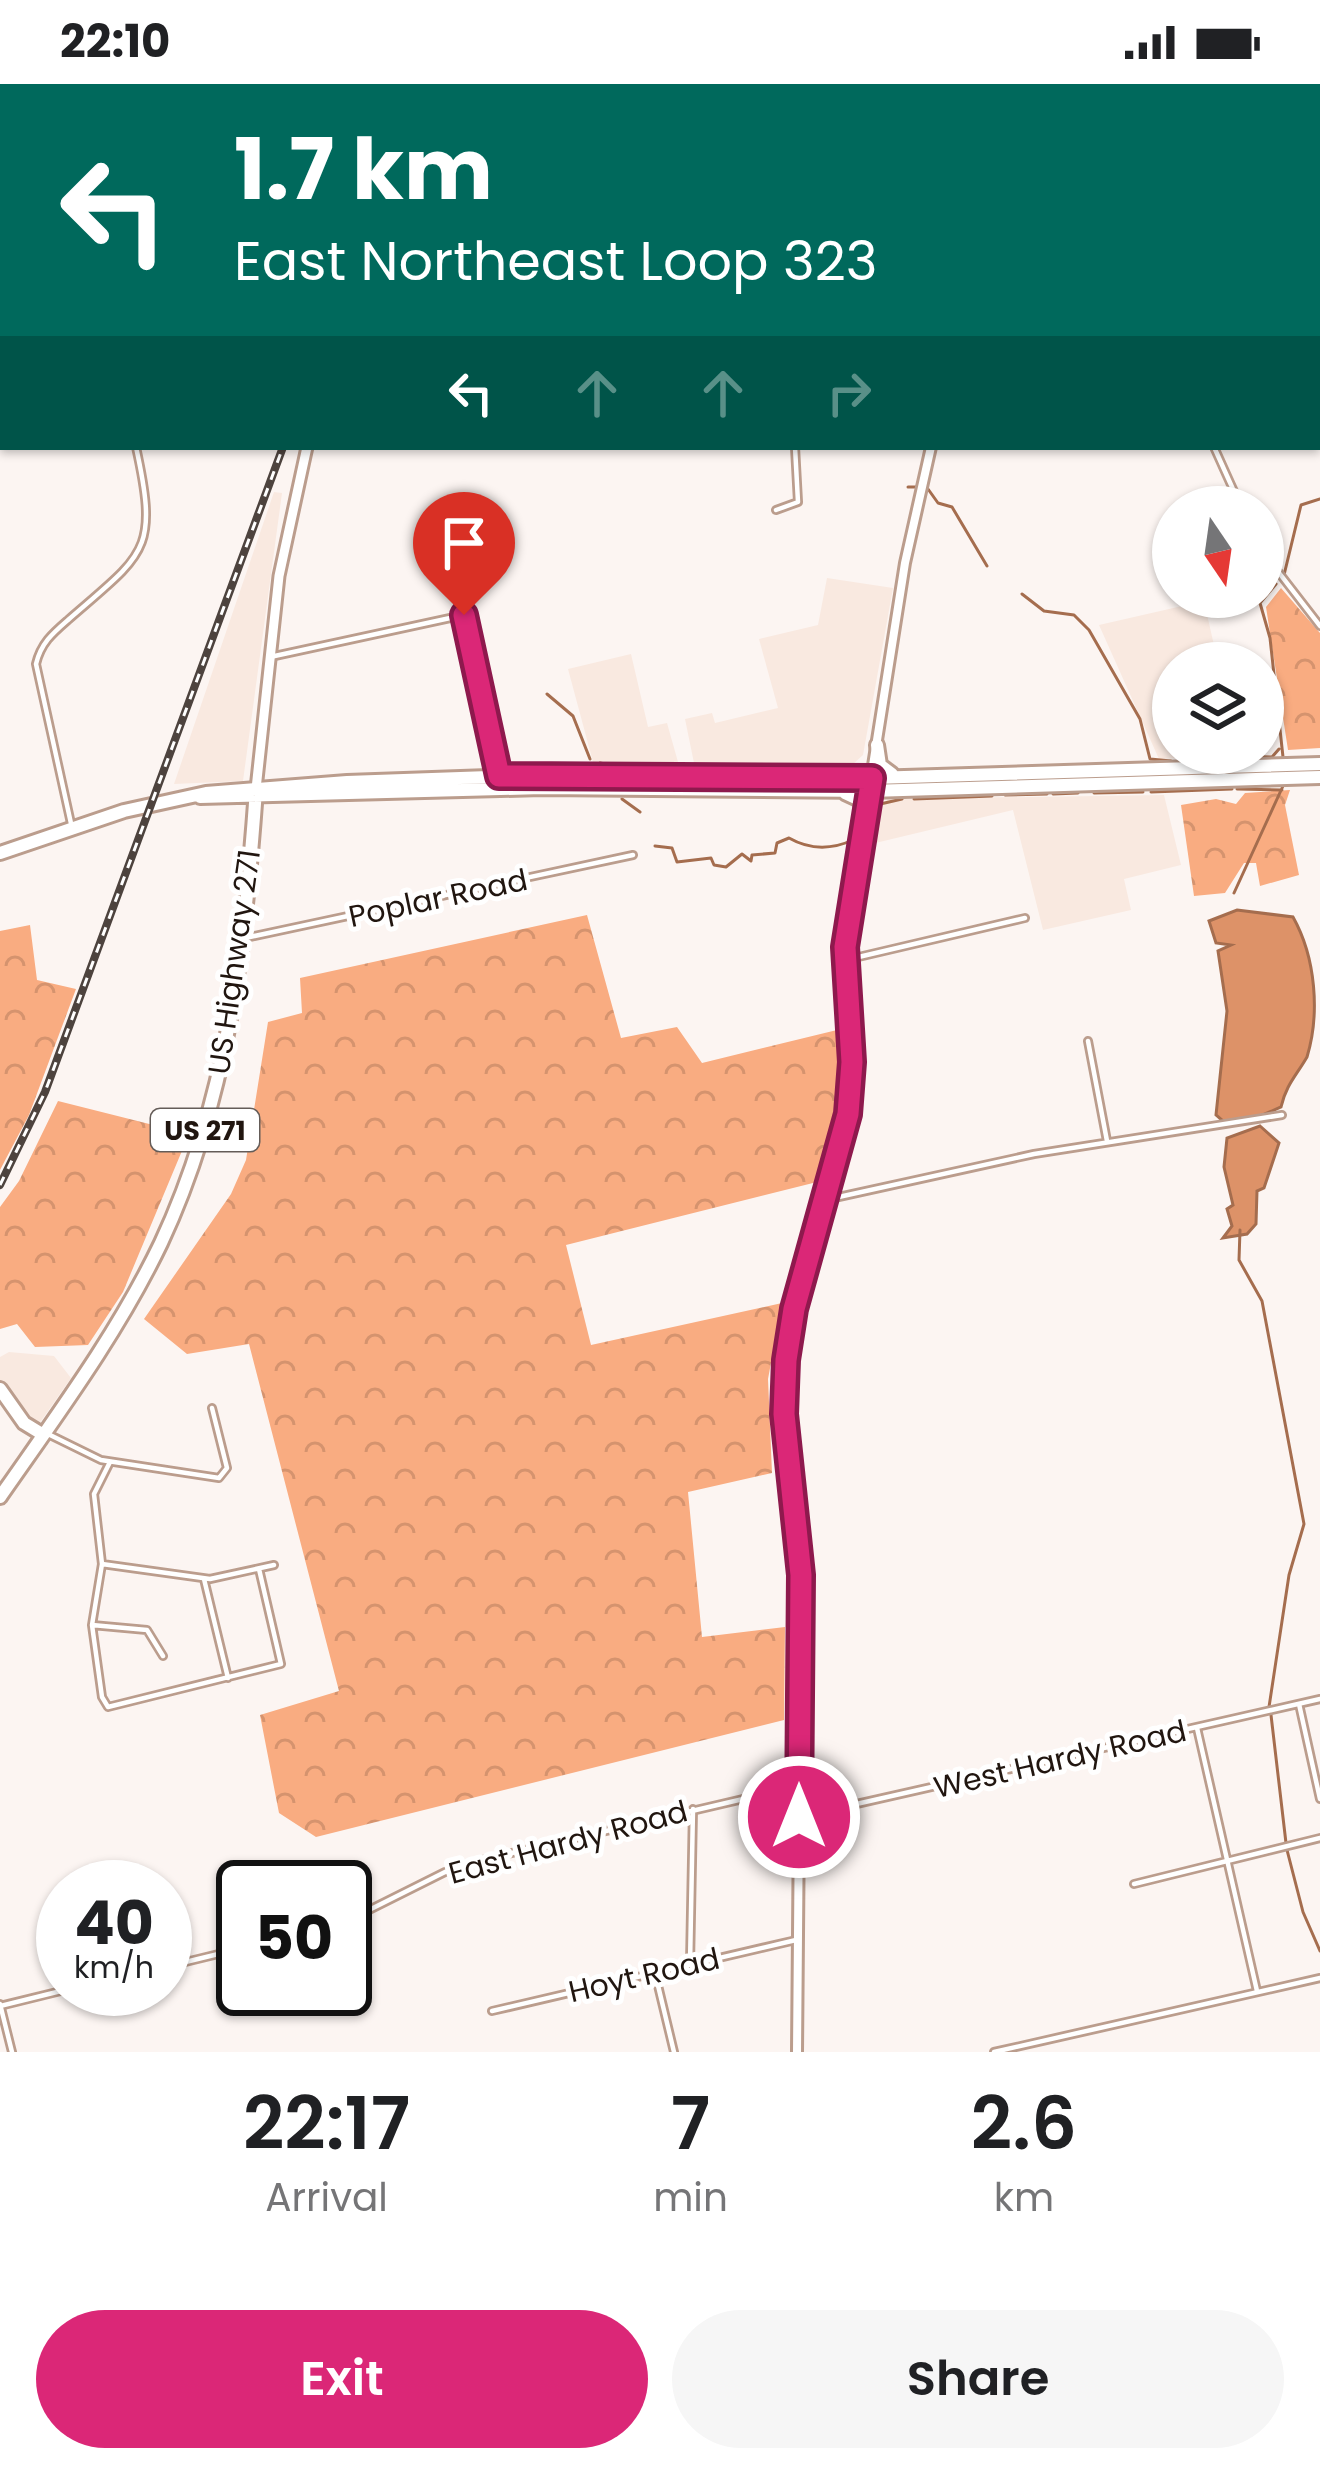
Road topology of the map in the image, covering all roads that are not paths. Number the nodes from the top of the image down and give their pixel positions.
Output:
1 (137, 450) edge
2 (306, 450) edge
3 (795, 450) edge
4 (930, 450) edge
5 (1215, 450) edge
6 (1232, 486) edge
7 (776, 510) dead end
8 (1284, 579) edge
9 (1320, 626) edge
10 (270, 657) junction
11 (877, 746) junction
12 (1320, 764) edge
13 (1177, 775) junction
14 (911, 777) junction
15 (1320, 777) edge
16 (963, 781) junction
17 (499, 782) junction
18 (871, 784) junction
19 (773, 785) junction
20 (838, 791) junction
21 (256, 794) junction
22 (865, 822) junction
23 (72, 828) junction
24 (0, 853) edge
25 (633, 855) dead end
26 (1025, 918) dead end
27 (242, 939) junction
28 (844, 960) junction
29 (1088, 1041) dead end
30 (1282, 1115) dead end
31 (1107, 1141) junction
32 (825, 1200) junction
33 (0, 1389) edge
34 (212, 1408) dead end
35 (52, 1421) junction
36 (24, 1423) junction
37 (43, 1434) junction
38 (110, 1462) junction
39 (21, 1466) junction
40 (0, 1497) edge
41 (102, 1564) junction
42 (274, 1564) dead end
43 (259, 1569) junction
44 (205, 1579) junction
45 (92, 1625) junction
46 (163, 1656) dead end
47 (228, 1679) junction
48 (1320, 1699) edge
49 (1299, 1704) junction
50 (1197, 1728) junction
51 (799, 1786) junction
52 (1320, 1799) edge
53 (693, 1809) junction
54 (799, 1817) junction
55 (1320, 1838) edge
56 (1227, 1860) junction
57 (1134, 1884) dead end
58 (372, 1909) edge
59 (796, 1940) junction
60 (690, 1964) junction
61 (655, 1973) junction
62 (1320, 1978) edge
63 (1258, 1993) junction
64 (36, 1997) edge
65 (0, 2005) edge
66 (492, 2011) dead end
67 (12, 2052) edge
68 (674, 2052) edge
69 (797, 2052) edge
70 (994, 2052) edge

1 - 23 street
2 - 10 main road, US Highway 271 / US 271
3 - 7 street
4 - 11 main road
5 - 6 street
8 - 9 street
10 - 17 street
10 - 21 main road, US Highway 271 / US 271
11 - 14 highway
11 - 18 main road
12 - 13 highway
13 - 15 highway
13 - 16 highway
14 - 16 highway
14 - 18 highway
16 - 18 highway
17 - 19 highway
17 - 21 highway
18 - 19 highway
18 - 20 highway
18 - 22 main road
19 - 20 highway
20 - 22 highway
21 - 23 highway
21 - 27 highway, US Highway 271 / US 271
22 - 28 main road
23 - 24 highway
25 - 27 street, Poplar Road
26 - 28 street
27 - 35 highway, US Highway 271 / US 271
28 - 32 main road
29 - 31 street
30 - 31 street
31 - 32 street
32 - 51 main road
33 - 36 highway
34 - 38 street
35 - 36 highway
35 - 37 highway, US Highway 271 / US 271
36 - 37 highway
36 - 39 highway
37 - 38 street
37 - 39 highway, US Highway 271 / US 271
38 - 41 street
39 - 40 highway, US Highway 271 / US 271
41 - 44 street
41 - 45 street
42 - 43 street
43 - 44 street
43 - 47 street
44 - 47 street
45 - 46 street
45 - 47 street
48 - 49 street, West Hardy Road
49 - 50 street, West Hardy Road
49 - 52 street
50 - 54 street, West Hardy Road
50 - 56 street
51 - 53 street, East Hardy Road
51 - 54 main road
53 - 58 street, East Hardy Road
53 - 60 street
54 - 59 main road
55 - 56 street
56 - 57 street
56 - 63 street
59 - 60 street, Hoyt Road
59 - 69 main road
60 - 61 street, Hoyt Road
61 - 66 street, Hoyt Road
61 - 68 street
62 - 63 street
63 - 70 street
64 - 65 street
65 - 67 street

